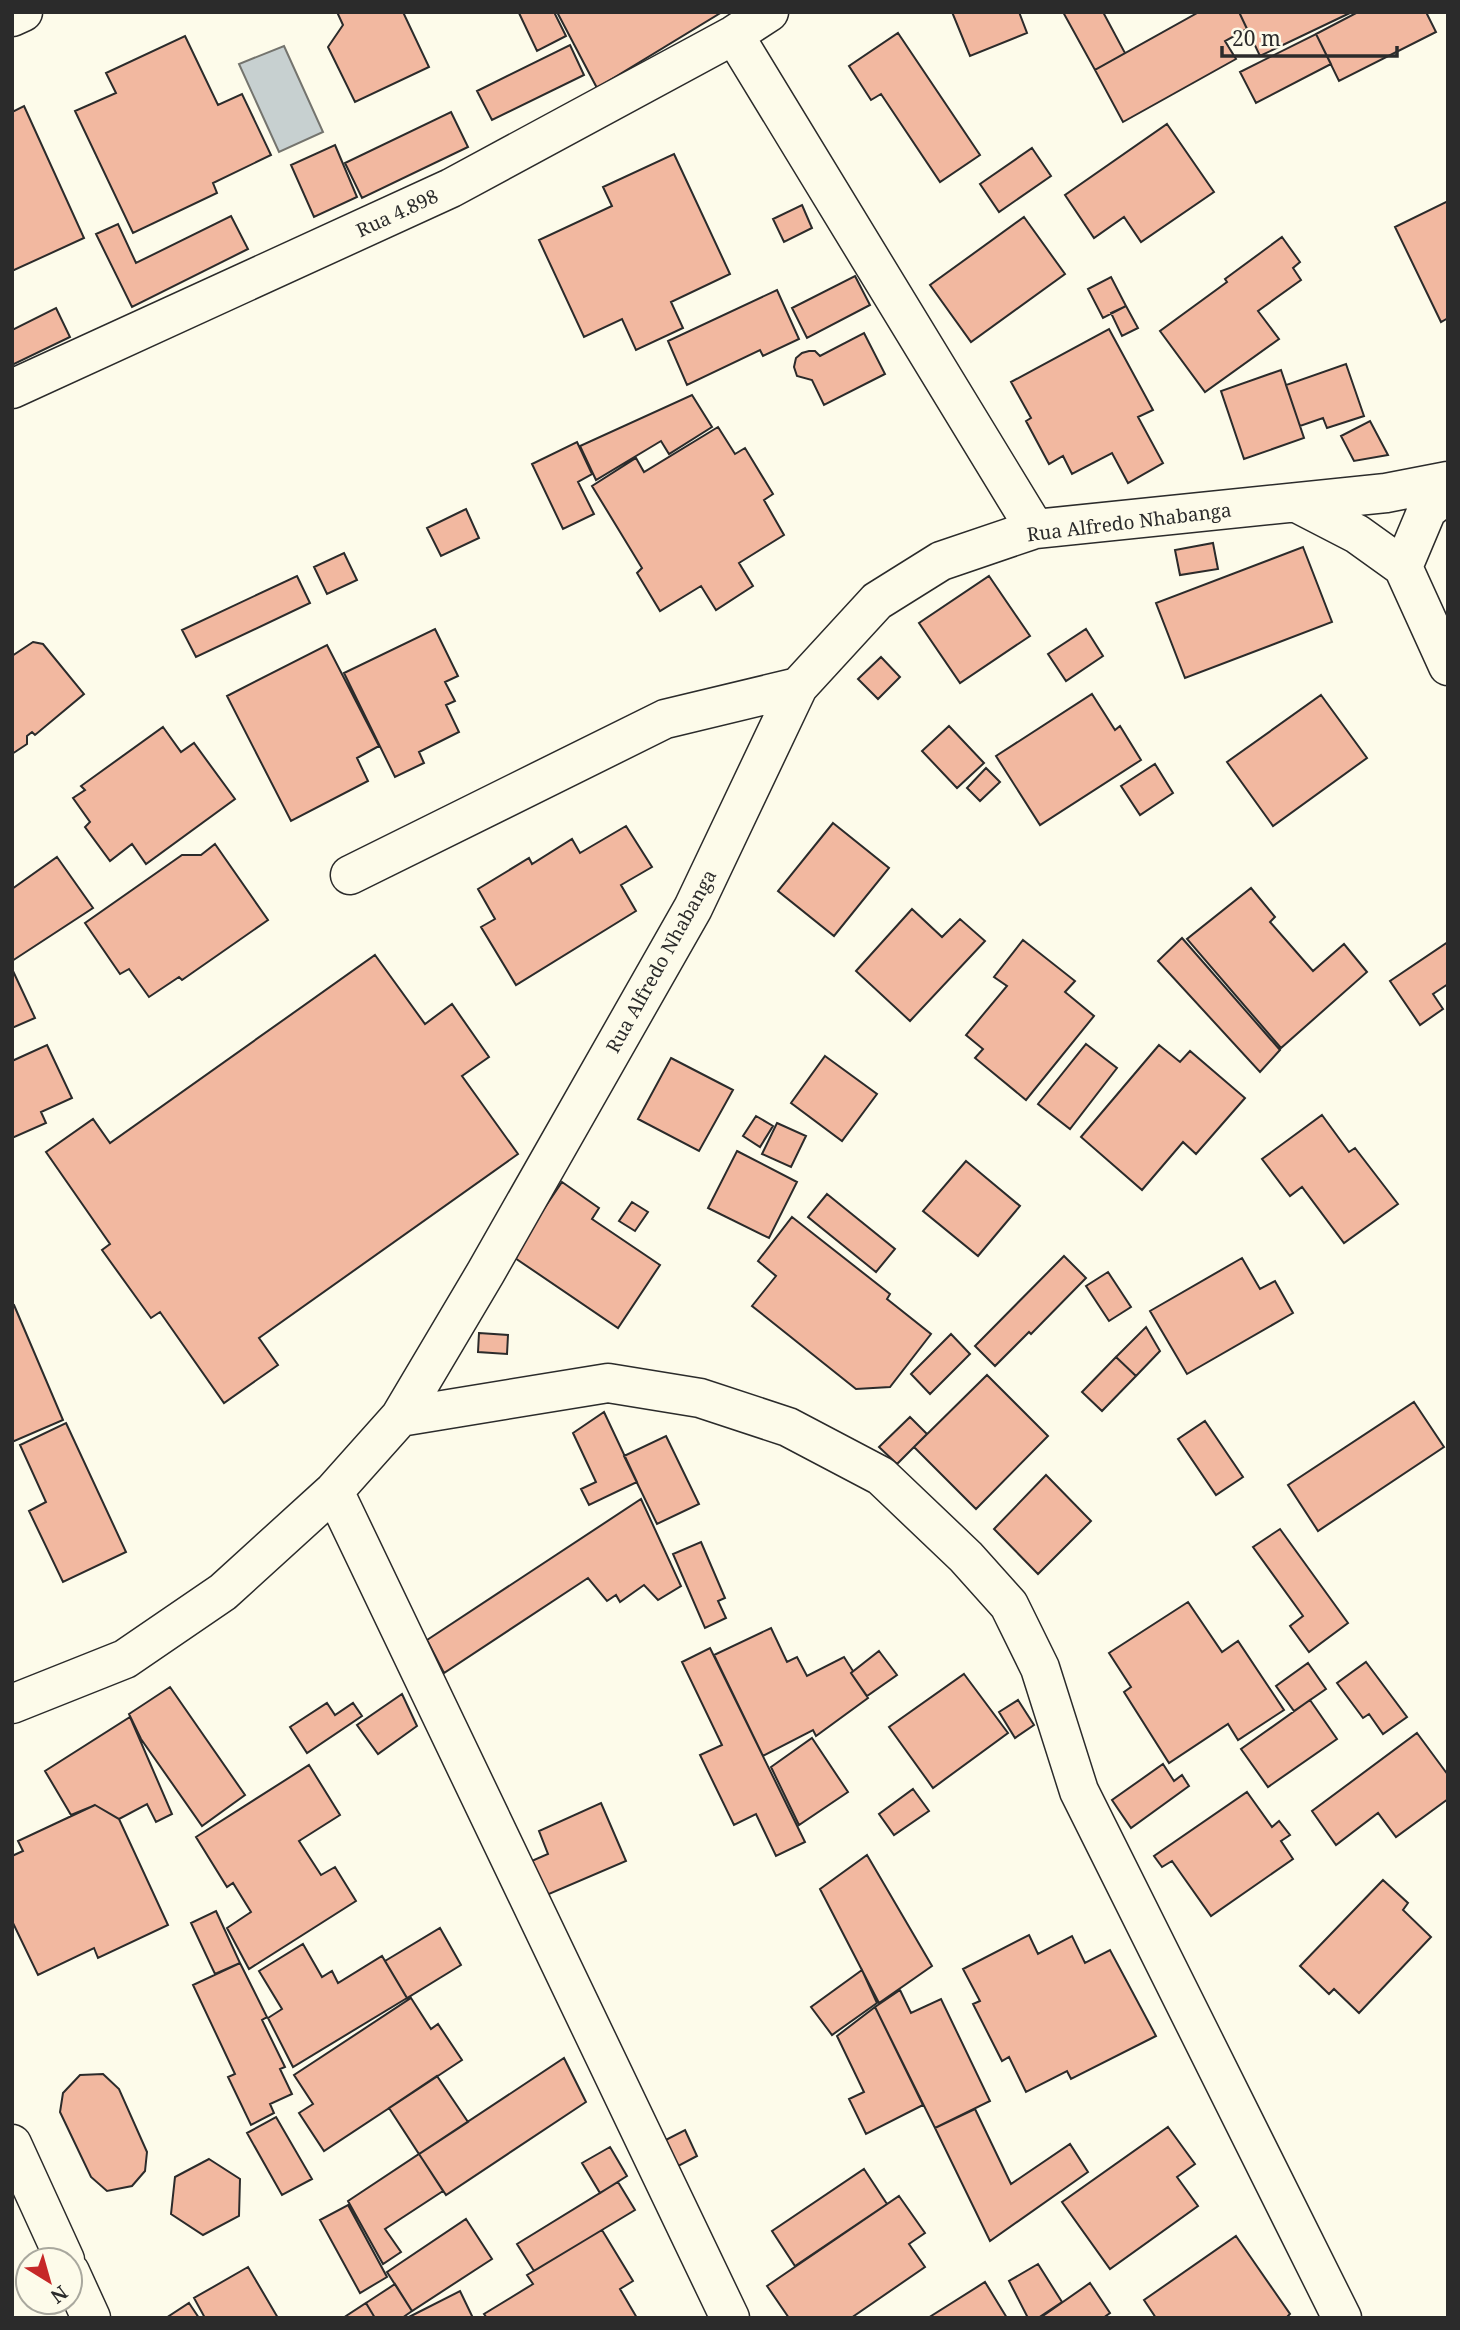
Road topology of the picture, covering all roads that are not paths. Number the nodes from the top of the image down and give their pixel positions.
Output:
1 (23, 12) edge
2 (769, 12) edge
3 (12, 17) edge
4 (734, 36) junction
5 (12, 389) edge
6 (1448, 481) edge
7 (1448, 493) edge
8 (1297, 503) junction
9 (1035, 529) junction
10 (1403, 567) junction
11 (1448, 666) edge
12 (798, 687) junction
13 (350, 875) dead end
14 (400, 1416) junction
15 (334, 1491) junction
16 (12, 1704) edge
17 (12, 2144) edge
18 (59, 2246) edge
19 (730, 2318) edge
20 (1342, 2318) edge

1 - 3 street
2 - 4 street, Rua 4.898
4 - 5 street, Rua 4.898
4 - 9 street
6 - 8 street, Rua Alfredo Nhabanga
7 - 10 street
8 - 9 street, Rua Alfredo Nhabanga
8 - 10 street
9 - 12 street, Rua Alfredo Nhabanga
10 - 11 street
12 - 13 street
12 - 14 street, Rua Alfredo Nhabanga
14 - 15 street, Rua Alfredo Nhabanga
14 - 20 street
15 - 16 street, Rua Alfredo Nhabanga
15 - 19 street
17 - 18 street

